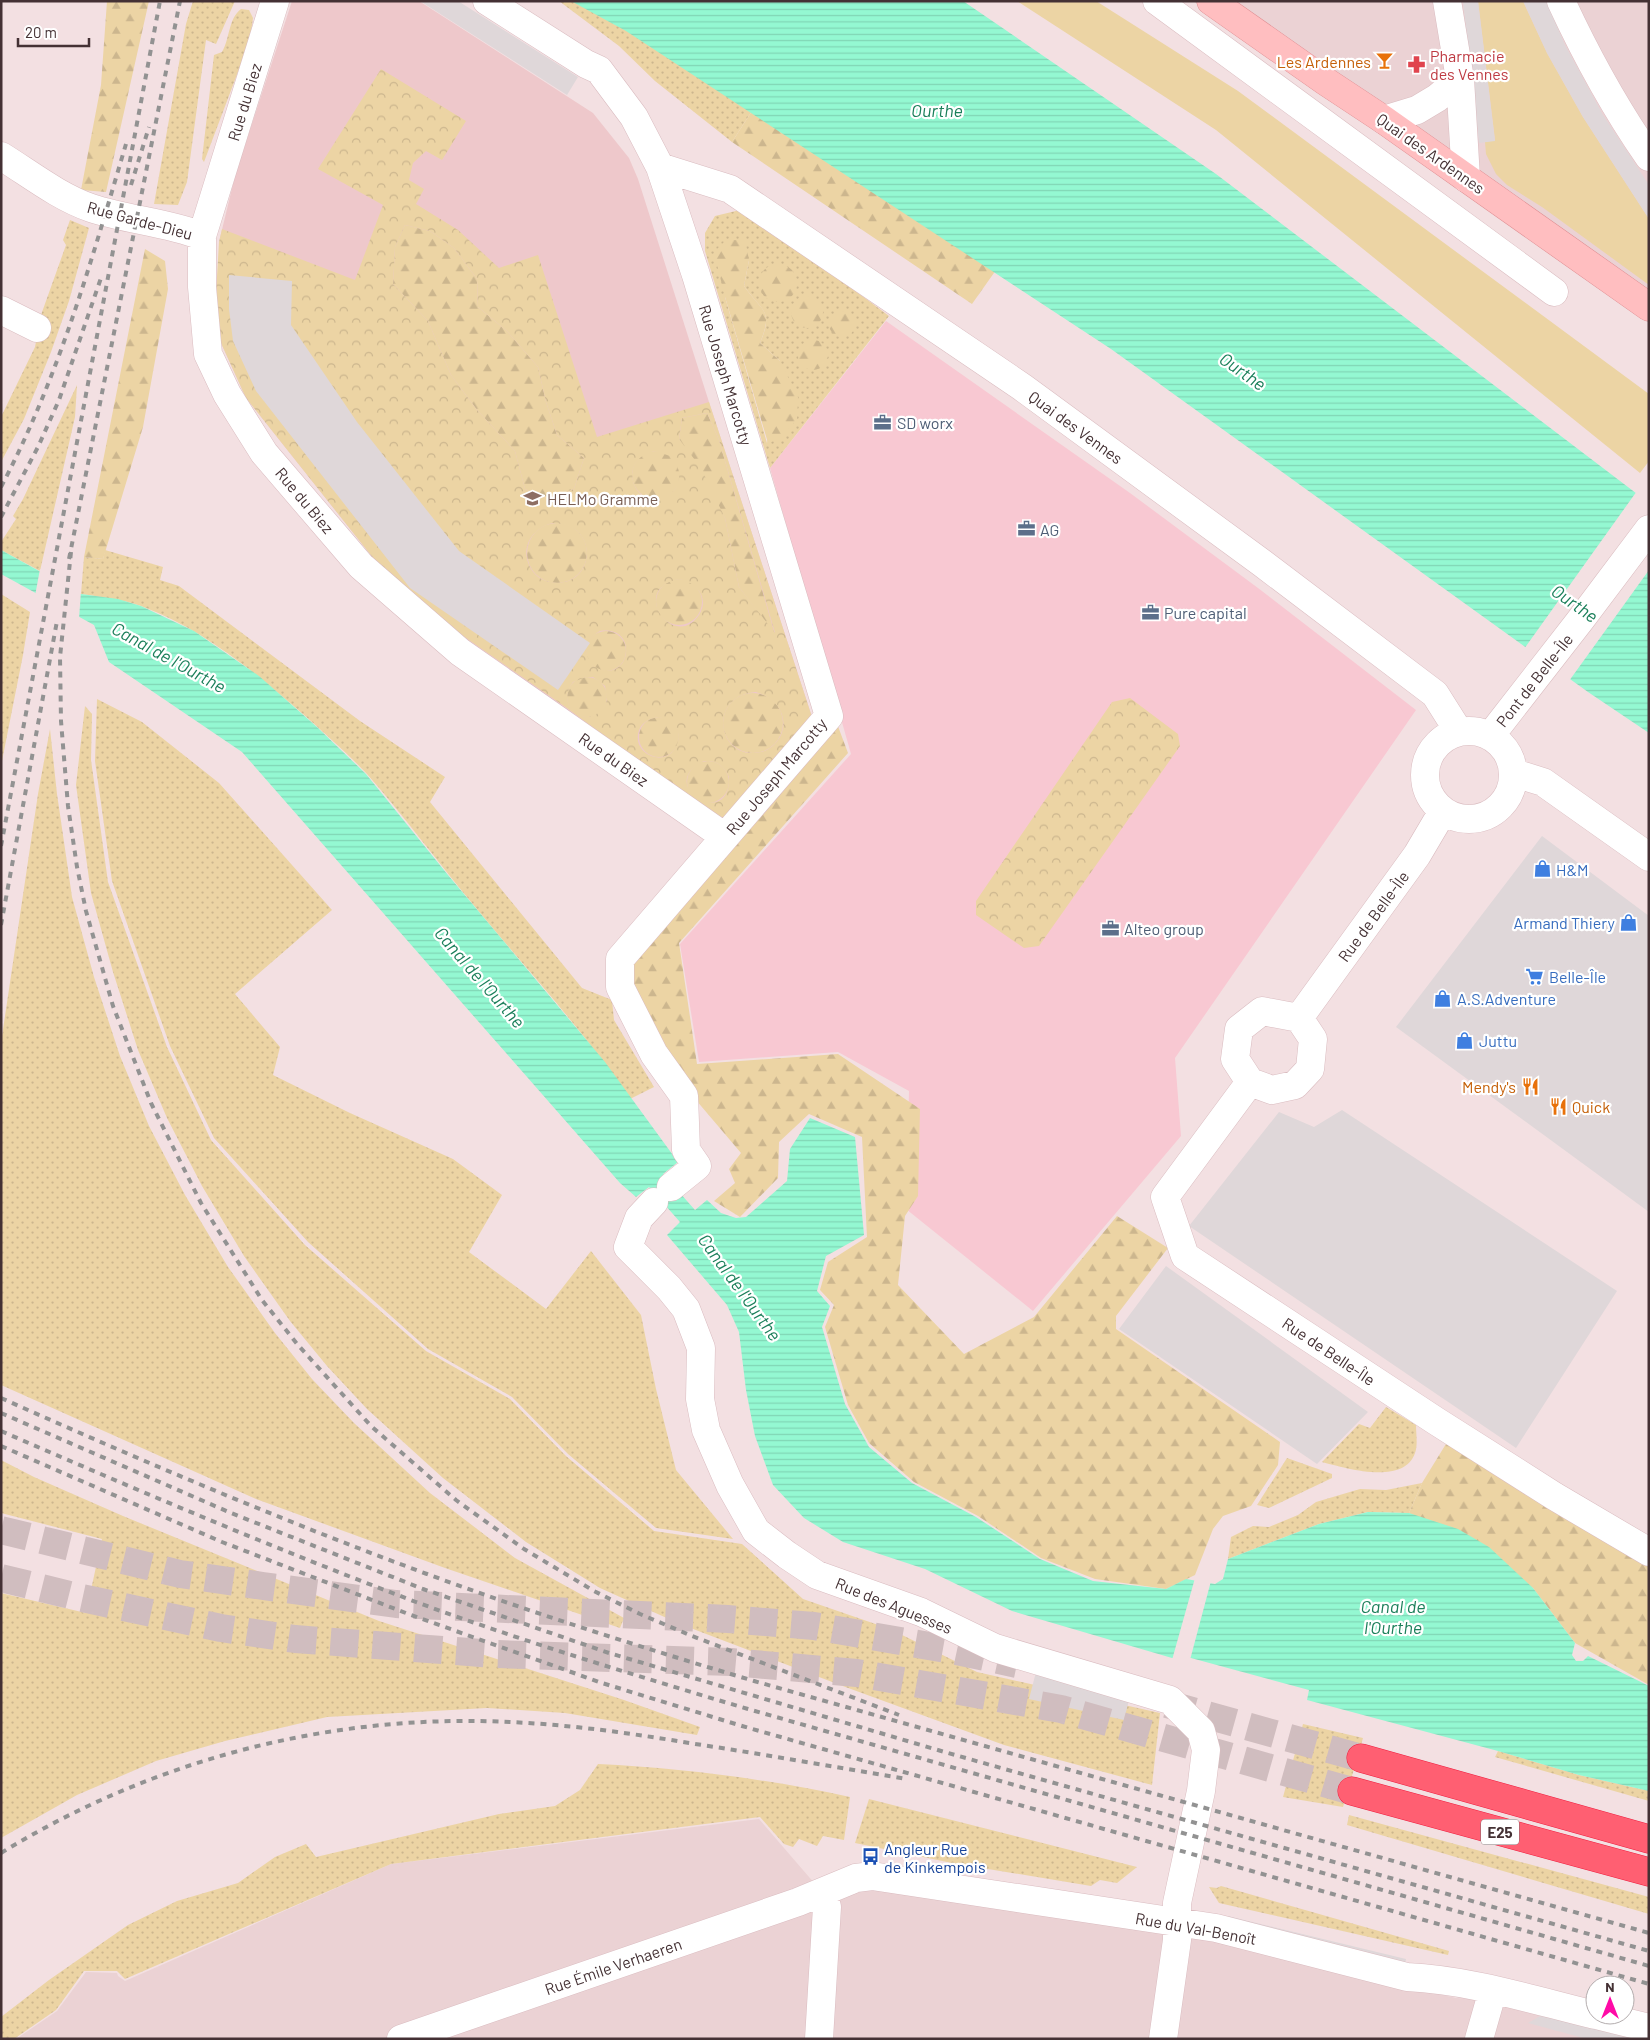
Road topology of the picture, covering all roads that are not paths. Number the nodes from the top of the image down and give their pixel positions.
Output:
1 (275, 1) edge
2 (487, 1) edge
3 (1157, 1) edge
4 (1211, 1) edge
5 (1447, 1) edge
6 (1561, 1) edge
7 (1460, 79) junction
8 (1384, 120) junction
9 (1, 156) edge
10 (1649, 157) edge
11 (660, 167) junction
12 (1466, 178) junction
13 (202, 236) junction
14 (1554, 292) dead end
15 (1649, 307) edge
16 (1, 310) edge
17 (37, 328) dead end
18 (1649, 529) edge
19 (1459, 732) junction
20 (1491, 736) junction
21 (1514, 773) junction
22 (1443, 811) junction
23 (724, 837) junction
24 (1649, 857) edge
25 (1299, 1018) junction
26 (1250, 1082) junction
27 (662, 1194) joint
28 (1649, 1552) edge
29 (1361, 1758) tunnel mouth
30 (1352, 1791) tunnel mouth
31 (1649, 1839) edge
32 (1649, 1872) edge
33 (824, 1892) junction
34 (1177, 1922) junction
35 (1493, 1990) junction
36 (1585, 2012) edge
37 (1635, 2025) edge
38 (1649, 2028) edge
39 (401, 2039) edge
40 (819, 2039) edge
41 (1163, 2039) edge
42 (1479, 2039) edge

1 - 13 street, Rue du Biez
2 - 11 street
3 - 14 street
4 - 8 main road, Quai des Ardennes
5 - 7 street
6 - 10 street
7 - 8 street
7 - 12 street
8 - 12 main road, Quai des Ardennes
9 - 13 street, Rue Garde-Dieu
11 - 19 street, Quai des Vennes
11 - 23 street, Rue Joseph Marcotty
12 - 15 main road, Quai des Ardennes
13 - 23 street, Rue du Biez
16 - 17 street
18 - 20 street, Pont de Belle-Île
19 - 20 street
19 - 22 street
20 - 21 street
21 - 22 street
21 - 24 street
22 - 25 street, Rue de Belle-Île
23 - 27 street, Rue Joseph Marcotty
25 - 26 street
25 - 26 street
26 - 28 street, Rue de Belle-Île
27 - 34 street, Rue des Aguesses
29 - 31 highway, E25
30 - 32 highway, E25
33 - 34 street, Rue du Val-Benoît
33 - 39 street, Rue Émile Verhaeren
33 - 40 street
34 - 35 street, Rue du Val-Benoît
34 - 41 street
35 - 36 street, Rue du Val-Benoît
35 - 42 street
37 - 38 street, Rue du Val-Benoît

